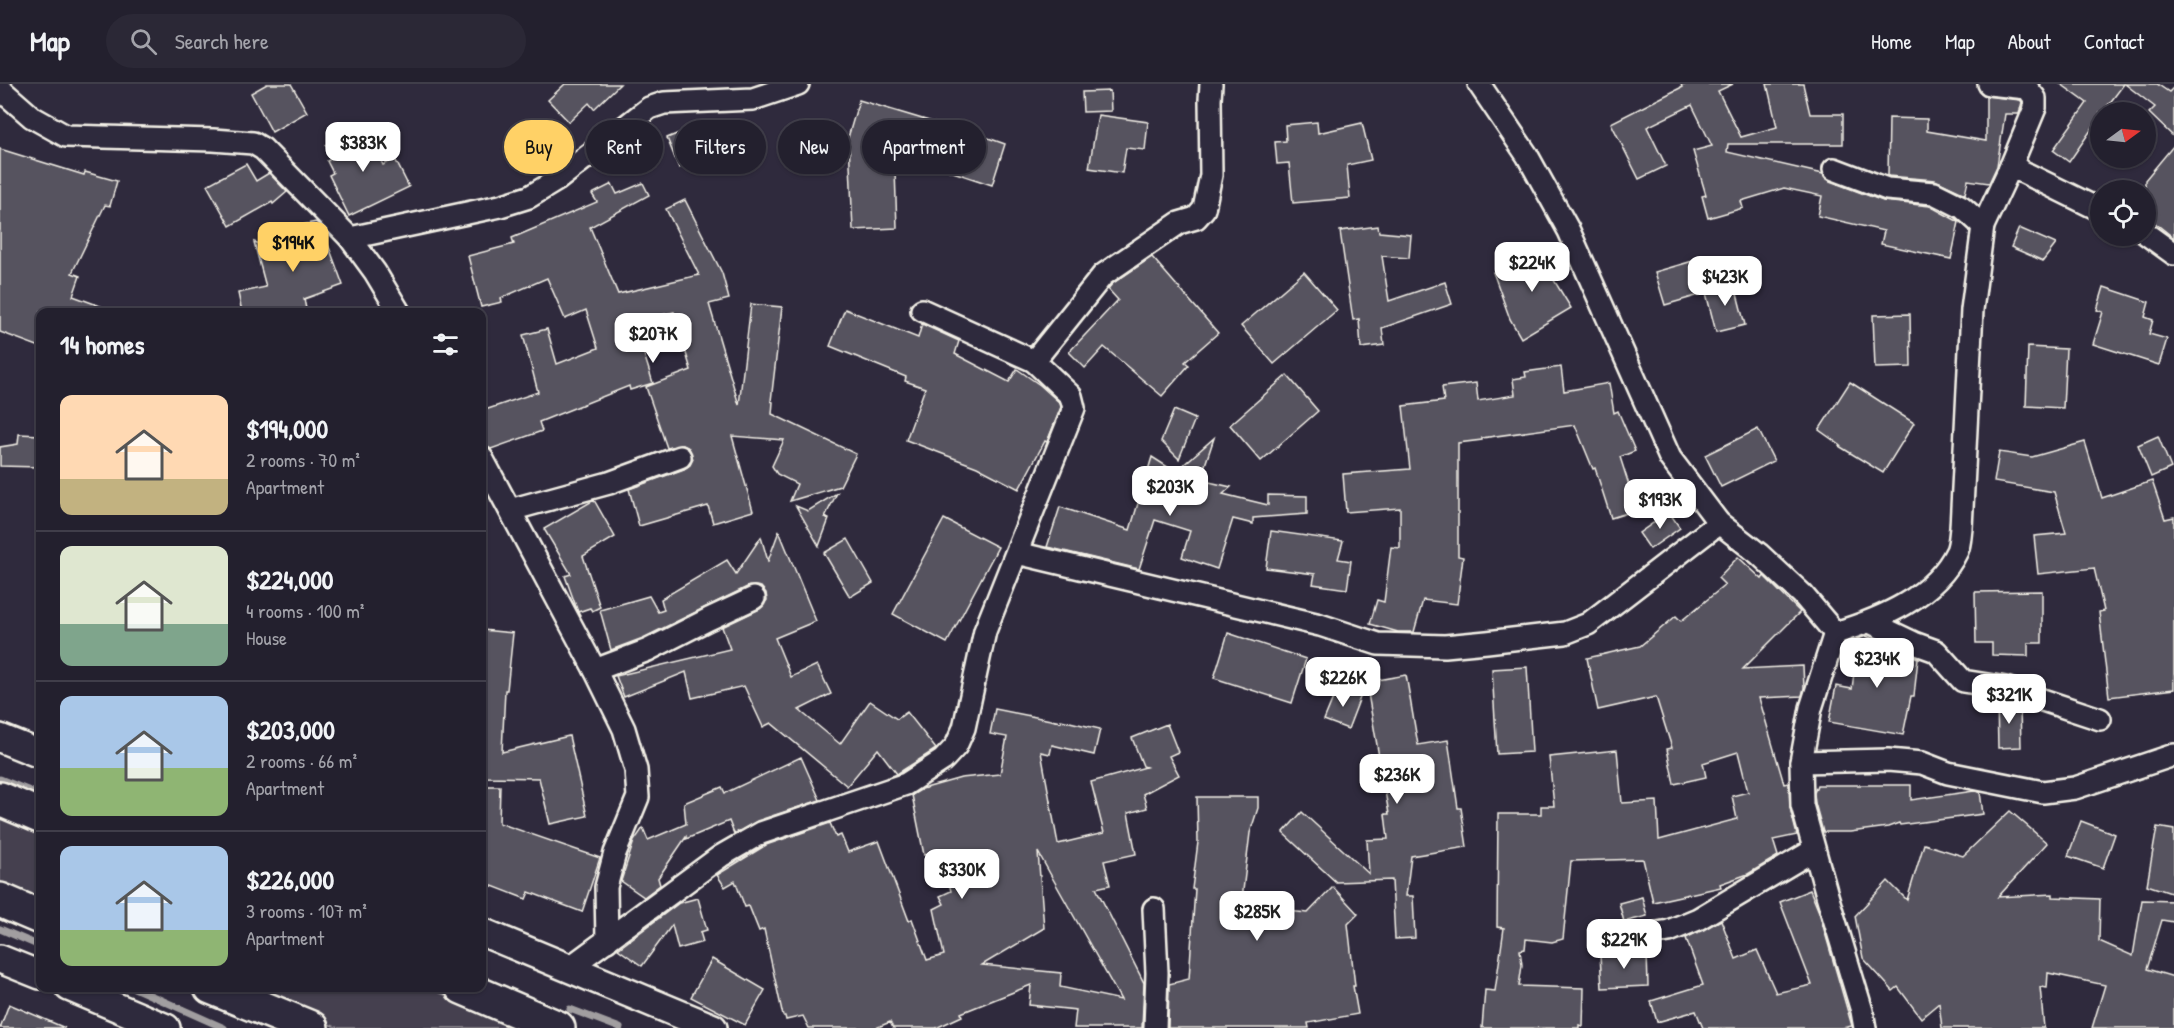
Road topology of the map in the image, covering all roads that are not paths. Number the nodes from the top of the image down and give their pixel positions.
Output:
1 (798, 84) edge
2 (1211, 84) edge
3 (1479, 84) edge
4 (1989, 84) edge
5 (0, 89) edge
6 (2011, 166) junction
7 (1834, 169) dead end
8 (2090, 205) edge
9 (1983, 226) junction
10 (350, 238) junction
11 (2156, 241) edge
12 (2174, 254) edge
13 (397, 308) edge
14 (922, 310) dead end
15 (1034, 361) junction
16 (680, 457) dead end
17 (486, 465) edge
18 (510, 510) junction
19 (1719, 523) junction
20 (1017, 553) junction
21 (754, 598) dead end
22 (1870, 622) junction
23 (1835, 633) junction
24 (596, 670) junction
25 (2100, 719) dead end
26 (0, 738) edge
27 (36, 752) edge
28 (2174, 755) edge
29 (1801, 762) junction
30 (0, 799) edge
31 (36, 814) edge
32 (1814, 850) junction
33 (0, 900) edge
34 (1154, 909) dead end
35 (36, 915) edge
36 (486, 934) edge
37 (1629, 938) dead end
38 (607, 941) junction
39 (0, 959) edge
40 (569, 968) junction
41 (36, 973) edge
42 (81, 992) edge
43 (223, 992) edge
44 (474, 992) edge
45 (166, 1028) edge
46 (311, 1028) edge
47 (558, 1028) edge
48 (713, 1028) edge
49 (1155, 1028) edge
50 (1864, 1028) edge

1 - 10 street
2 - 15 street
3 - 19 street
4 - 6 street
5 - 10 street
6 - 8 street
6 - 9 street
7 - 9 street
9 - 22 street
10 - 13 street
11 - 12 street
14 - 15 street
15 - 20 street
16 - 18 street
17 - 18 street
18 - 24 street
19 - 20 street
19 - 23 street
20 - 38 street
21 - 24 street
22 - 23 street
22 - 25 street
23 - 29 street
24 - 38 street
26 - 27 street
28 - 29 street
29 - 32 street
30 - 31 main road
32 - 37 street
32 - 50 street
33 - 35 main road
34 - 49 street
36 - 40 street
38 - 40 street
39 - 41 street
40 - 48 street
42 - 45 street
43 - 46 main road
44 - 47 main road

